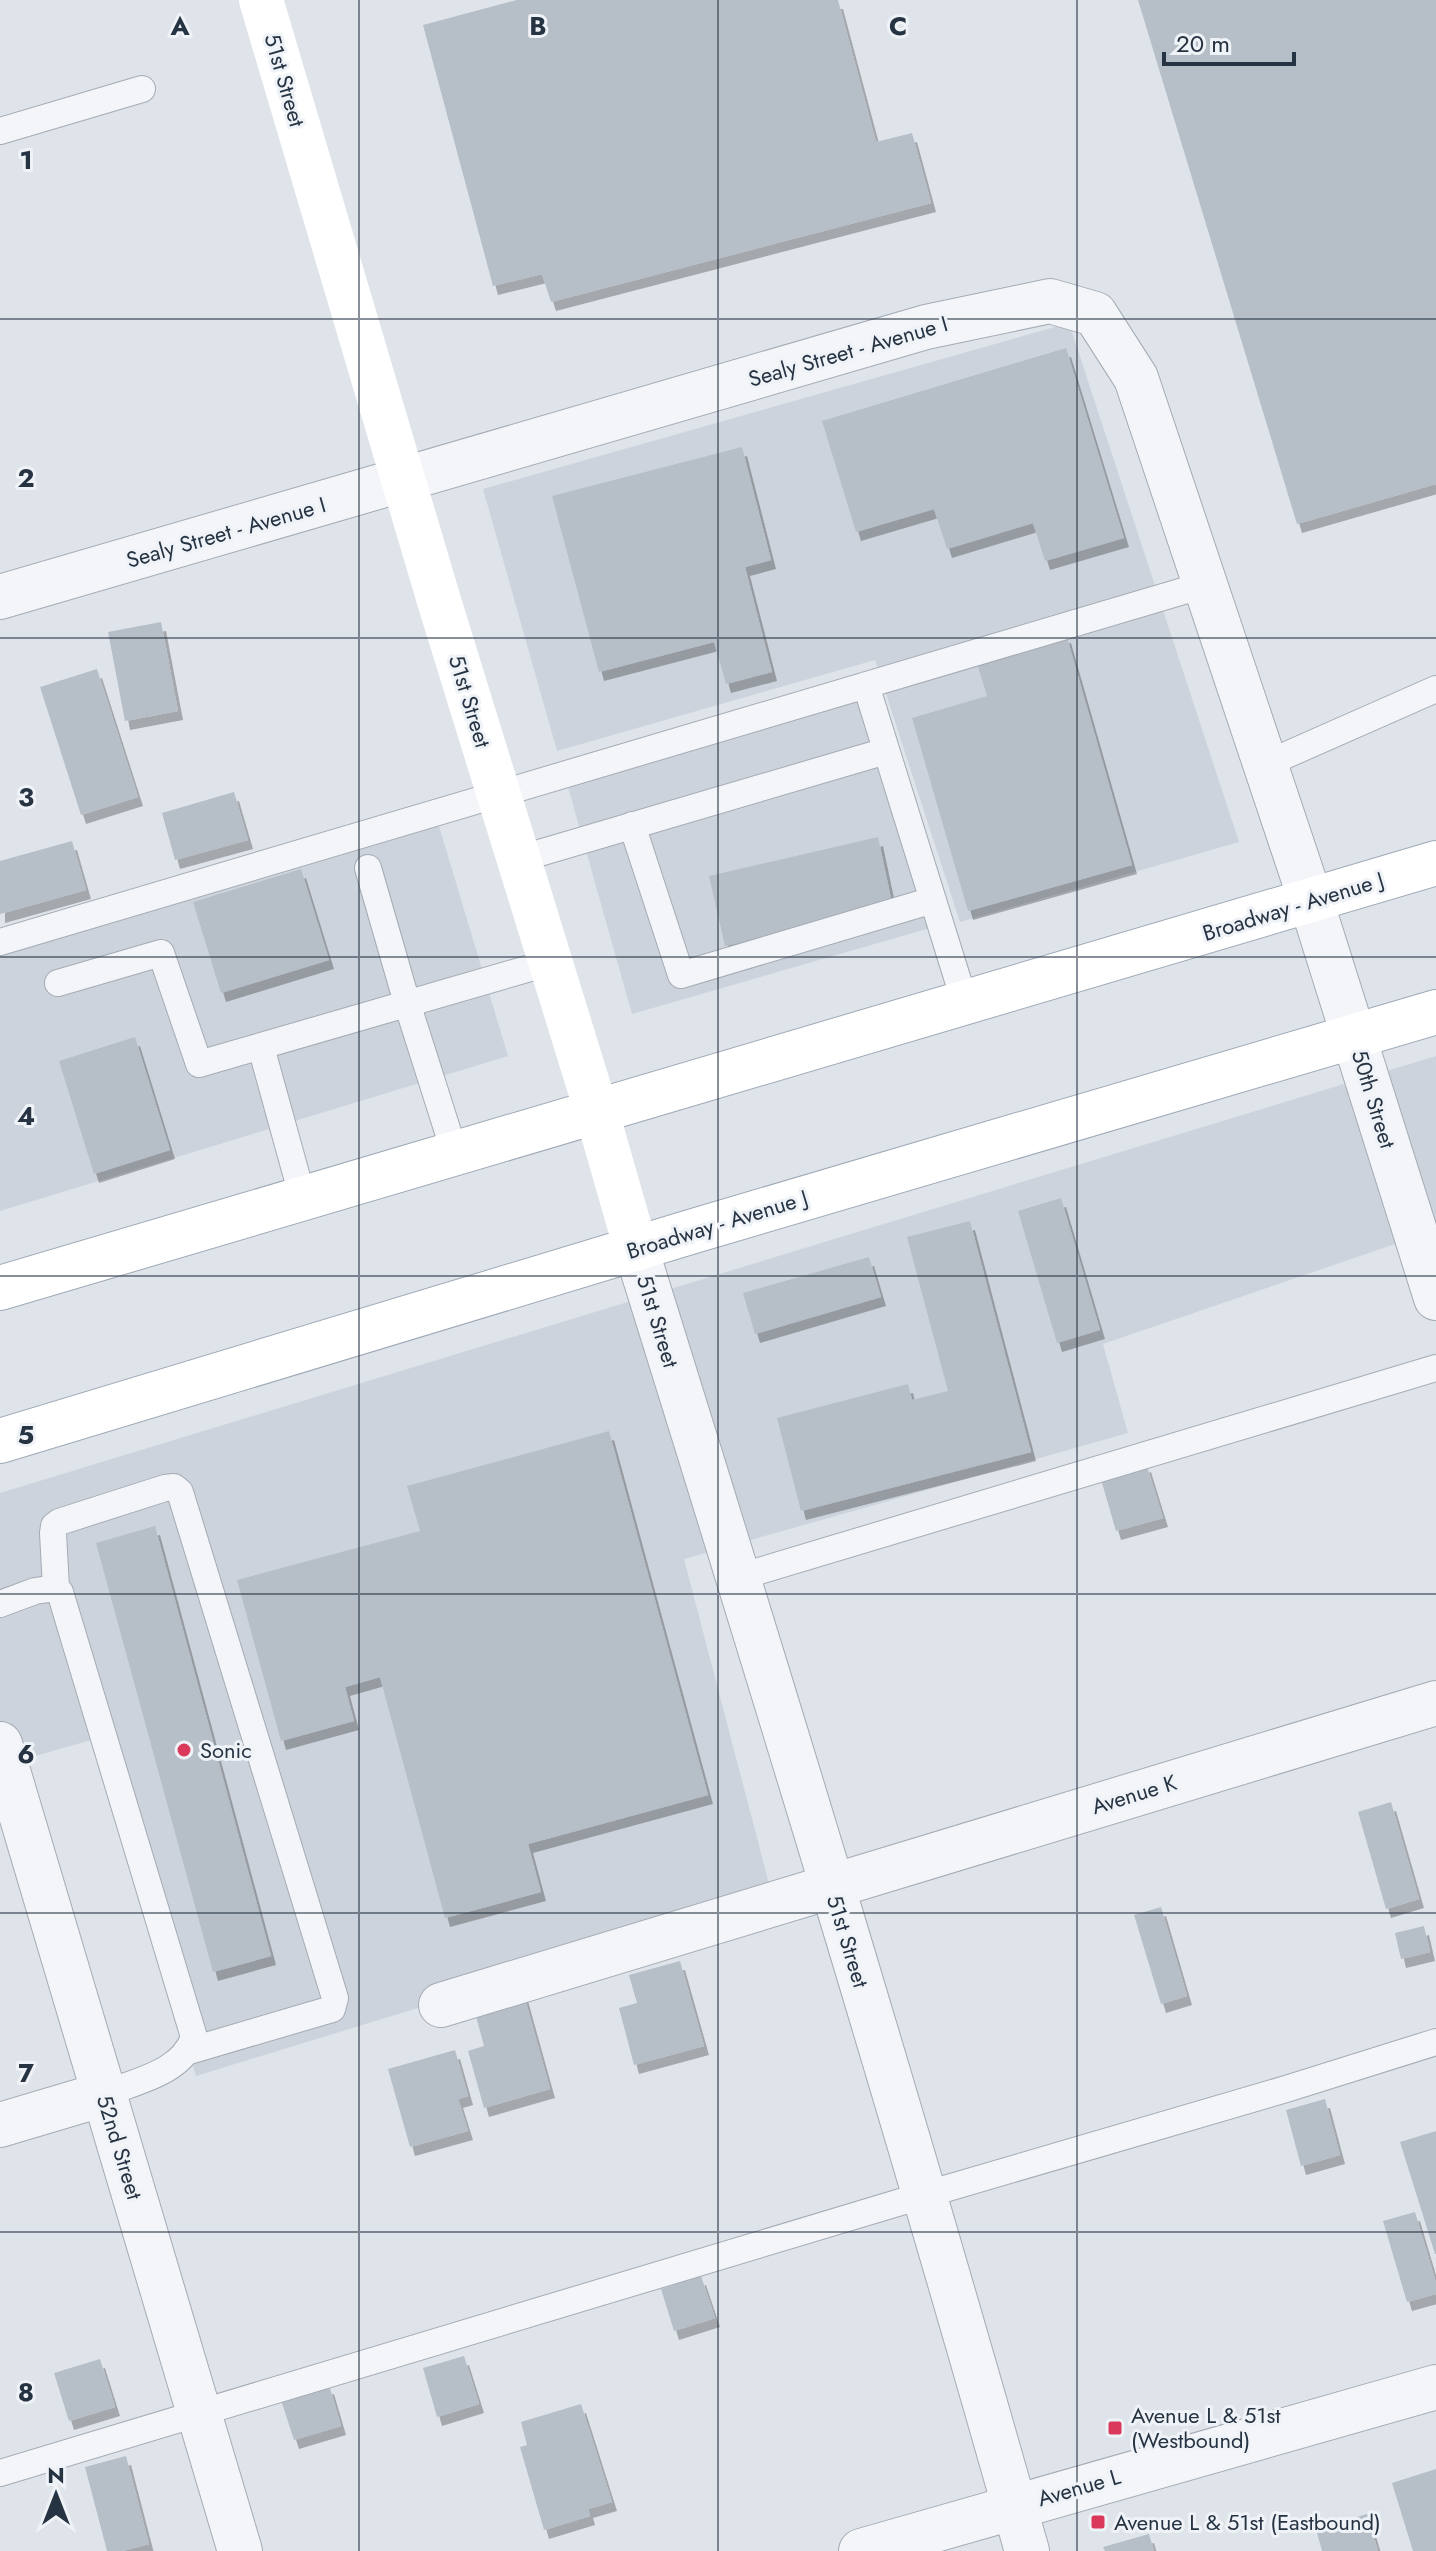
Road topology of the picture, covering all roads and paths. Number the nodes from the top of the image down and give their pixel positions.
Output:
1 (261, 0) edge
2 (142, 89) dead end
3 (0, 131) edge
4 (403, 481) junction
5 (1207, 584) junction
6 (0, 597) edge
7 (866, 685) junction
8 (1436, 689) edge
9 (886, 751) junction
10 (1266, 764) junction
11 (499, 794) junction
12 (632, 825) junction
13 (519, 859) junction
14 (1436, 863) edge
15 (368, 868) dead end
16 (933, 900) junction
17 (1311, 901) junction
18 (0, 942) edge
19 (551, 962) junction
20 (58, 983) dead end
21 (407, 1003) junction
22 (965, 1003) junction
23 (1436, 1012) edge
24 (1354, 1037) junction
25 (261, 1047) junction
26 (597, 1113) junction
27 (455, 1154) junction
28 (303, 1199) junction
29 (636, 1249) junction
30 (0, 1288) edge
31 (1436, 1298) edge
32 (1436, 1368) edge
33 (0, 1441) edge
34 (739, 1577) junction
35 (56, 1588) junction
36 (0, 1604) edge
37 (1436, 1703) edge
38 (0, 1744) edge
39 (7, 1789) edge
40 (831, 1884) junction
41 (441, 2005) dead end
42 (1436, 2042) edge
43 (189, 2051) junction
44 (104, 2094) junction
45 (0, 2125) edge
46 (924, 2195) junction
47 (1436, 2387) edge
48 (199, 2414) junction
49 (0, 2473) edge
50 (1014, 2506) junction
51 (240, 2551) edge
52 (861, 2551) edge
53 (1027, 2551) edge

1 - 4 main road, 51st Street
2 - 3 lane
4 - 5 street, Sealy Street - Avenue I
4 - 6 street, Sealy Street - Avenue I
4 - 11 main road, 51st Street
5 - 7 lane
5 - 10 street, Sealy Street - Avenue I
7 - 9 lane
7 - 11 lane
8 - 10 lane
9 - 12 lane
9 - 16 lane
10 - 17 street, Sealy Street - Avenue I
11 - 13 main road, 51st Street
11 - 18 lane
12 - 13 lane
12 - 16 lane
13 - 19 main road, 51st Street
14 - 17 main road, Broadway - Avenue J
15 - 21 lane
16 - 22 lane
17 - 22 main road, Broadway - Avenue J
17 - 24 street, 50th Street
19 - 21 lane
19 - 26 main road, 51st Street
20 - 25 lane
21 - 25 lane
21 - 27 lane
22 - 26 main road, Broadway - Avenue J
23 - 24 main road, Broadway - Avenue J
24 - 29 main road, Broadway - Avenue J
24 - 31 street, 50th Street
25 - 28 lane
26 - 27 main road, Broadway - Avenue J
26 - 29 main road, 51st Street
27 - 28 main road, Broadway - Avenue J
28 - 30 main road, Broadway - Avenue J
29 - 33 main road, Broadway - Avenue J
29 - 34 street, 51st Street
32 - 34 lane
34 - 40 street, 51st Street
35 - 36 lane
35 - 43 lane
35 - 43 lane
37 - 40 street, Avenue K
38 - 39 street, 52nd Street
39 - 44 street, 52nd Street
40 - 41 street, Avenue K
40 - 46 street, 51st Street
42 - 46 lane
43 - 44 lane
44 - 45 street
44 - 48 street, 52nd Street
46 - 48 lane
46 - 50 street, 51st Street
47 - 50 street, Avenue L
48 - 49 lane
48 - 51 street, 52nd Street
50 - 52 street, Avenue L
50 - 53 street, 51st Street

